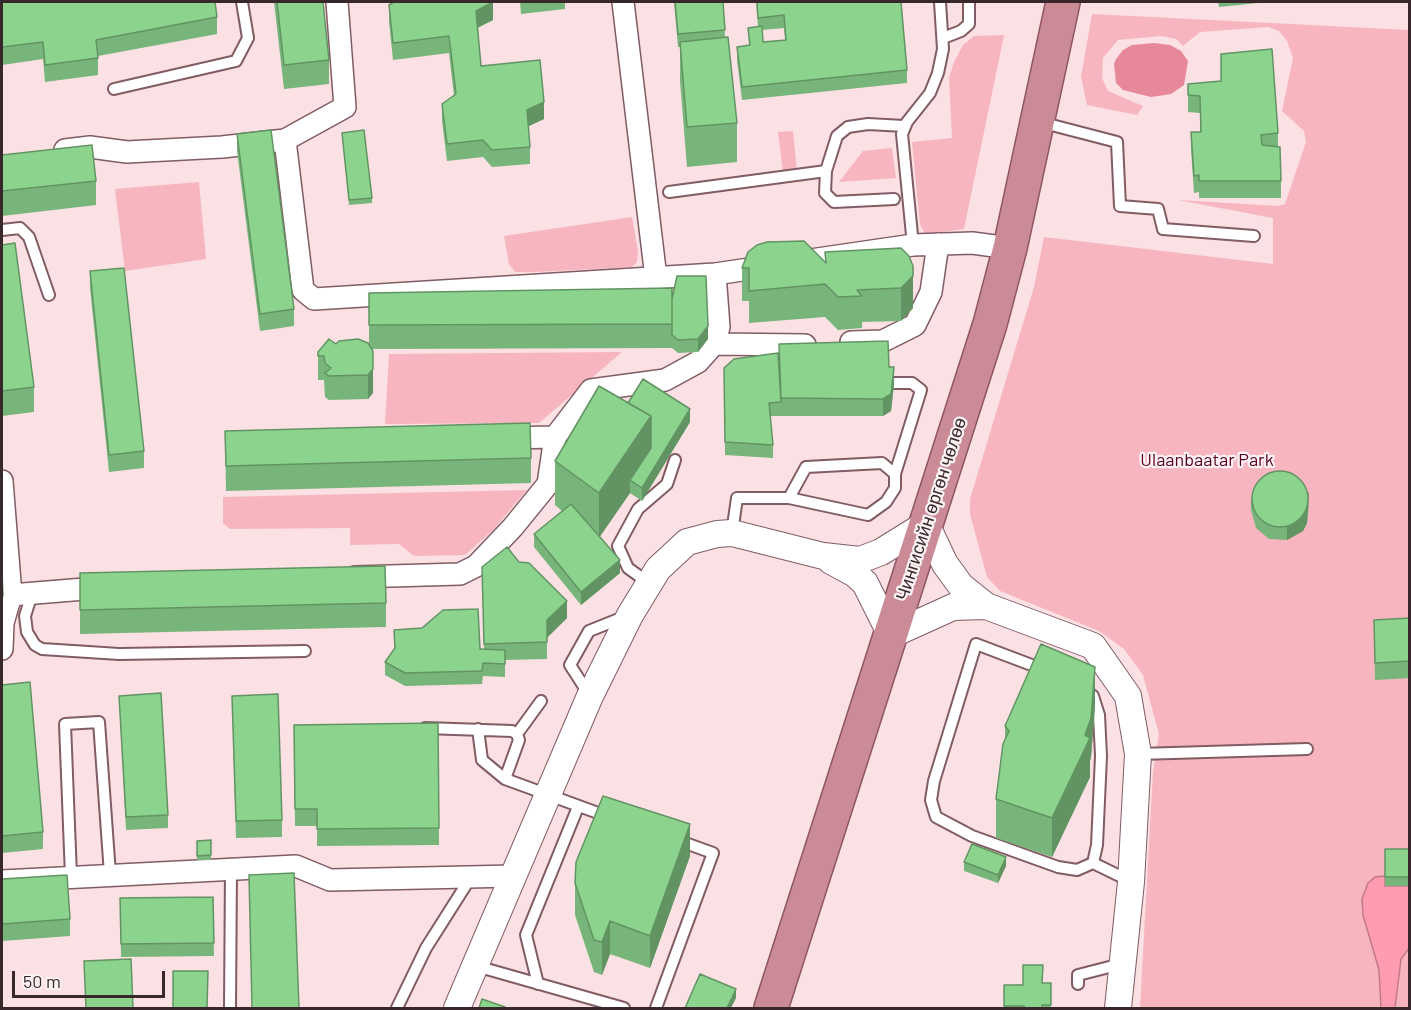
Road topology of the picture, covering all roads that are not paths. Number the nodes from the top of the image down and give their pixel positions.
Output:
1 (242, 2) edge
2 (337, 2) edge
3 (623, 2) edge
4 (940, 2) edge
5 (969, 2) edge
6 (1063, 2) edge
7 (943, 38) junction
8 (114, 88) dead end
9 (1039, 121) junction
10 (904, 126) junction
11 (285, 140) junction
12 (46, 152) edge
13 (826, 171) junction
14 (669, 192) dead end
15 (894, 199) dead end
16 (2, 230) edge
17 (1254, 236) dead end
18 (938, 244) junction
19 (913, 245) junction
20 (1010, 248) junction
21 (715, 274) junction
22 (656, 278) junction
23 (49, 295) dead end
24 (714, 344) junction
25 (893, 382) edge
26 (555, 437) junction
27 (484, 438) edge
28 (675, 460) dead end
29 (895, 474) junction
30 (2, 481) edge
31 (789, 498) junction
32 (926, 524) junction
33 (732, 533) junction
34 (823, 556) junction
35 (332, 578) edge
36 (134, 585) edge
37 (647, 587) junction
38 (22, 595) junction
39 (986, 606) junction
40 (891, 635) junction
41 (2, 649) edge
42 (305, 651) dead end
43 (541, 700) dead end
44 (410, 727) edge
45 (478, 729) junction
46 (518, 734) junction
47 (1307, 749) dead end
48 (1138, 754) junction
49 (505, 778) junction
50 (548, 796) junction
51 (578, 807) junction
52 (623, 822) edge
53 (668, 837) edge
54 (1093, 863) junction
55 (231, 869) junction
56 (110, 874) junction
57 (71, 876) junction
58 (514, 876) junction
59 (471, 877) junction
60 (2, 881) edge
61 (1131, 882) junction
62 (1121, 964) junction
63 (476, 966) junction
64 (538, 984) junction
65 (1078, 984) dead end
66 (230, 1008) edge
67 (398, 1008) edge
68 (457, 1008) edge
69 (624, 1008) edge
70 (656, 1008) edge
71 (771, 1008) edge
72 (1118, 1008) edge

1 - 8 lane
2 - 11 street
3 - 22 street
4 - 7 lane
5 - 7 lane
6 - 9 highway, Чингисийн өргөн чөлөө
7 - 10 lane
9 - 17 lane
9 - 20 highway, Чингисийн өргөн чөлөө
10 - 13 lane
10 - 19 lane
11 - 12 street
11 - 22 street
13 - 14 lane
13 - 15 lane
16 - 23 lane
18 - 19 street
18 - 20 street
18 - 24 street
19 - 21 street
20 - 32 highway, Чингисийн өргөн чөлөө
21 - 22 street
21 - 24 street
24 - 26 street
25 - 29 lane
26 - 27 street
26 - 35 street
28 - 37 lane
29 - 31 lane
29 - 31 lane
30 - 38 street
31 - 33 lane
32 - 34 street
32 - 39 street
32 - 40 highway, Чингисийн өргөн чөлөө
33 - 34 street
33 - 37 street
34 - 40 street
36 - 38 street
37 - 50 street
38 - 41 street
38 - 42 lane
39 - 40 street
39 - 48 street
40 - 71 highway, Чингисийн өргөн чөлөө
43 - 46 lane
44 - 45 lane
45 - 46 lane
45 - 49 lane
46 - 49 lane
47 - 48 lane
48 - 61 street
49 - 50 lane
50 - 51 lane
50 - 58 street
51 - 52 lane
51 - 64 lane
53 - 70 lane
54 - 54 lane
54 - 61 lane
55 - 56 street
55 - 59 street
55 - 66 lane
56 - 57 street
56 - 57 lane
57 - 60 street
58 - 59 street
58 - 63 street
59 - 67 lane
61 - 62 street
62 - 65 lane
62 - 72 street
63 - 64 lane
63 - 68 street
64 - 69 lane

